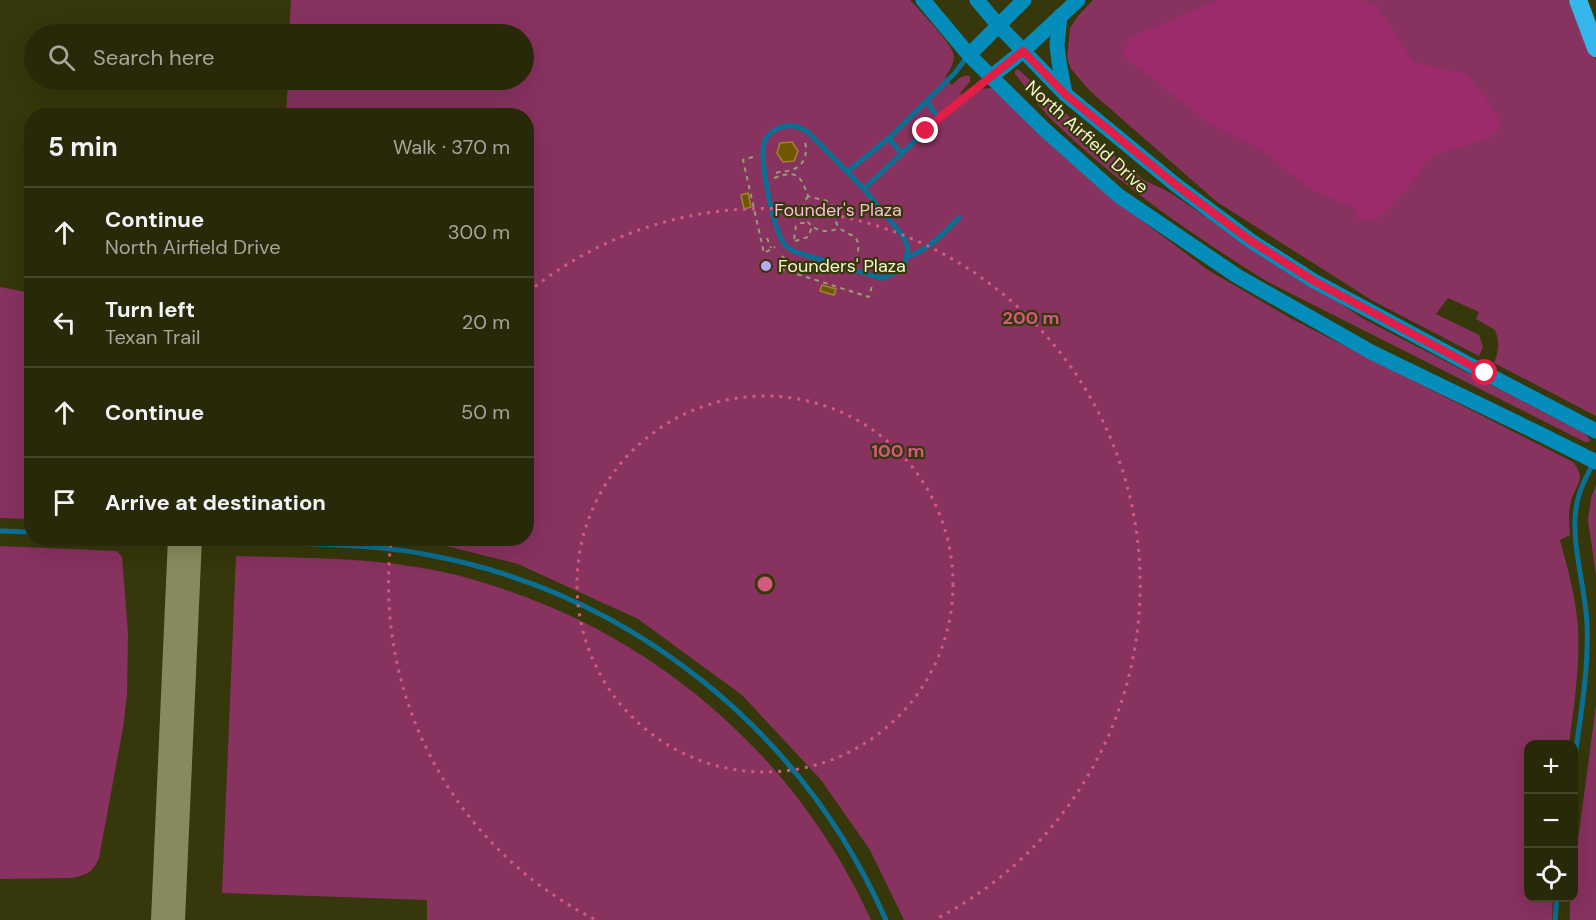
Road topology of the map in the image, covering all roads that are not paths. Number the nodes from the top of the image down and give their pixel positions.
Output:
1 (923, 0) edge
2 (977, 0) edge
3 (1024, 0) edge
4 (1078, 0) edge
5 (1578, 0) edge
6 (1060, 16) junction
7 (998, 25) junction
8 (1596, 48) edge
9 (1023, 51) junction
10 (969, 55) junction
11 (992, 76) junction
12 (1065, 94) junction
13 (926, 101) junction
14 (939, 118) junction
15 (889, 138) junction
16 (902, 154) junction
17 (847, 172) junction
18 (864, 189) junction
19 (958, 218) dead end
20 (907, 257) junction
21 (1596, 431) edge
22 (1595, 460) edge
23 (0, 531) edge
24 (24, 532) edge
25 (357, 546) edge
26 (1577, 740) edge
27 (1557, 902) edge
28 (886, 920) edge
29 (1555, 920) edge

1 - 10 main road, North Airfield Drive
2 - 7 main road, North Airfield Drive
3 - 7 main road
4 - 6 main road
5 - 8 highway
6 - 9 main road
6 - 12 main road
7 - 9 main road, North Airfield Drive
7 - 10 main road
9 - 11 main road
9 - 12 main road, North Airfield Drive
10 - 11 main road, North Airfield Drive
10 - 13 lane
11 - 14 lane
11 - 22 main road, North Airfield Drive
12 - 21 main road, North Airfield Drive
13 - 14 lane
13 - 15 lane
14 - 16 lane
15 - 16 lane
15 - 17 lane
16 - 18 lane
17 - 18 lane
17 - 20 lane
18 - 20 lane
19 - 20 lane
22 - 26 lane
23 - 24 lane
25 - 28 lane
27 - 29 lane

